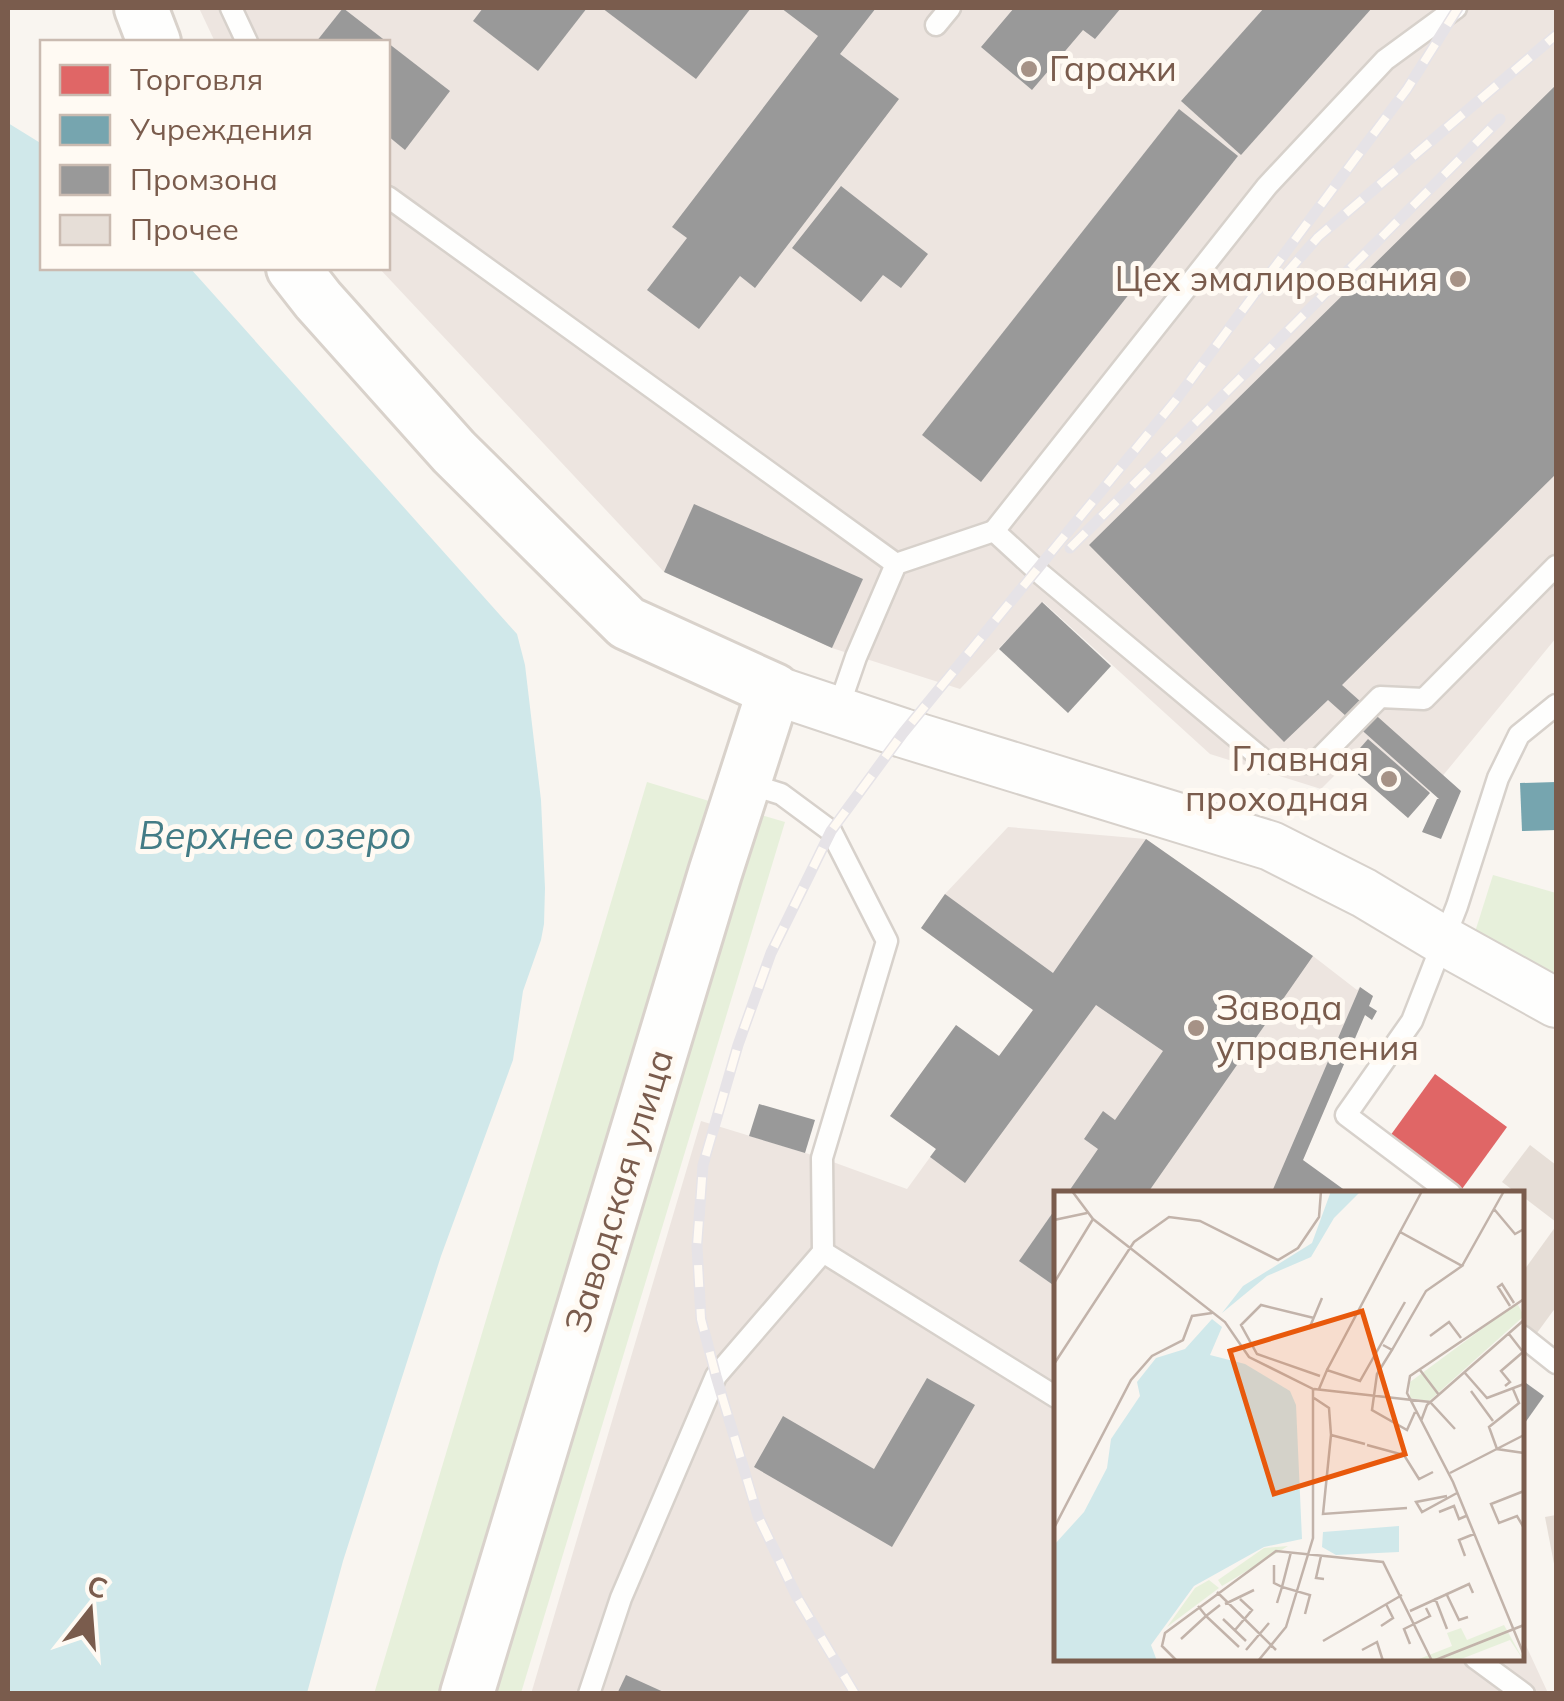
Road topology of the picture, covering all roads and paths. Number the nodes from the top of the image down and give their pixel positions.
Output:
1 (141, 8) edge
2 (231, 8) edge
3 (950, 8) edge
4 (1456, 8) edge
5 (936, 25) dead end
6 (153, 40) edge
7 (246, 40) edge
8 (390, 198) edge
9 (295, 270) edge
10 (994, 531) junction
11 (896, 564) junction
12 (1556, 566) edge
13 (774, 690) junction
14 (1556, 706) edge
15 (837, 712) junction
16 (744, 782) junction
17 (1444, 941) junction
18 (1556, 1003) edge
19 (1447, 1191) edge
20 (823, 1252) junction
21 (1524, 1338) edge
22 (1556, 1362) edge
23 (1054, 1396) edge
24 (1479, 1661) edge
25 (467, 1694) edge
26 (589, 1694) edge
27 (1524, 1694) edge

1 - 6 main road
2 - 7 lane
3 - 5 lane
4 - 10 lane
8 - 11 lane
9 - 13 main road
10 - 11 lane
10 - 12 lane
11 - 15 lane
13 - 15 street
13 - 16 main road, Заводская улица
14 - 17 lane
15 - 17 street
16 - 20 lane
16 - 25 main road, Заводская улица
17 - 18 street
17 - 19 lane
20 - 23 lane
20 - 26 lane
21 - 22 lane
24 - 27 lane

